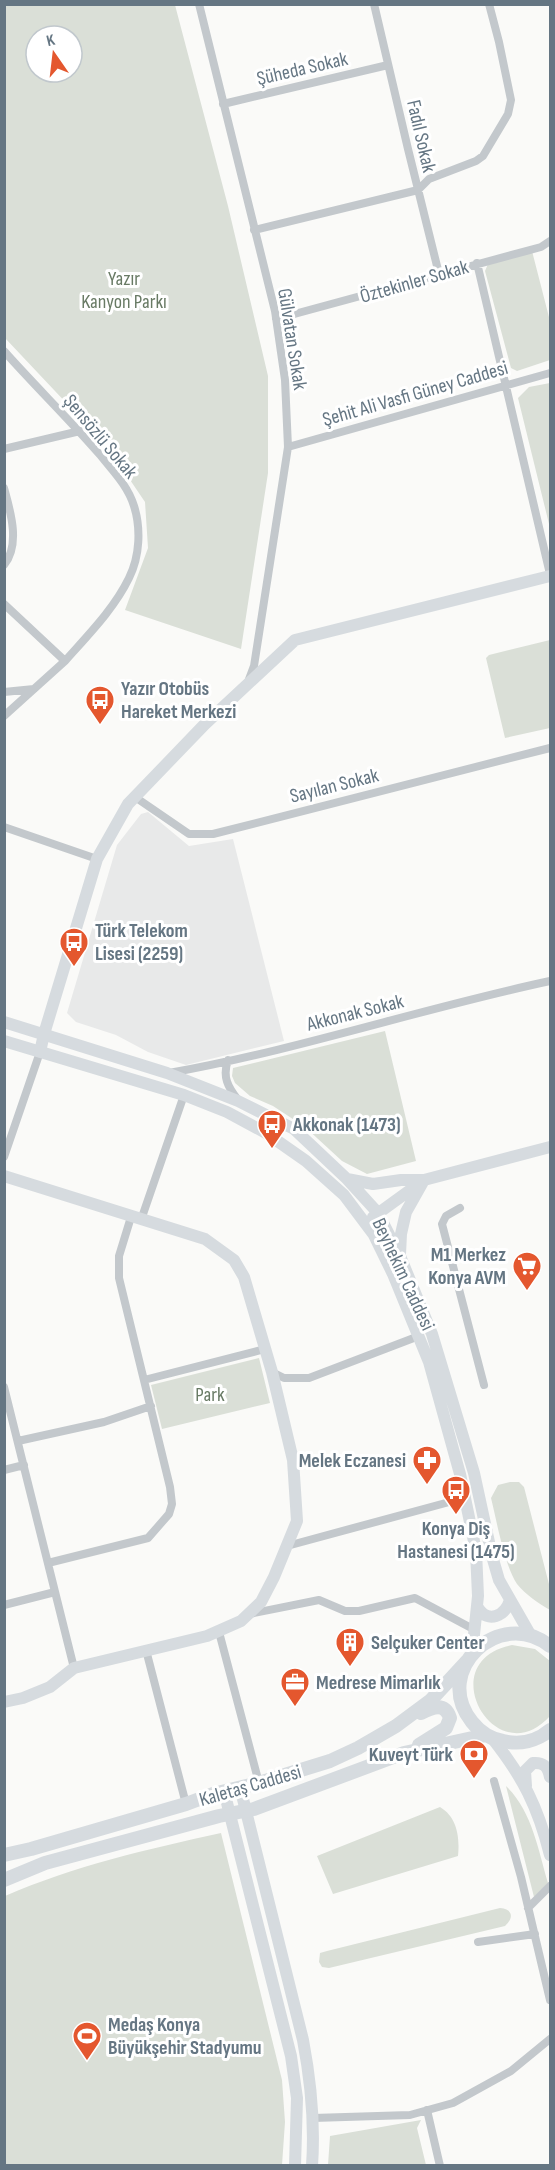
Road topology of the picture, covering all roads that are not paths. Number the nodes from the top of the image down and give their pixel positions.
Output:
1 (199, 4) edge
2 (374, 4) edge
3 (489, 4) edge
4 (388, 65) junction
5 (223, 104) junction
6 (418, 190) junction
7 (254, 230) junction
8 (550, 241) edge
9 (477, 263) junction
10 (440, 274) junction
11 (276, 319) junction
12 (4, 351) edge
13 (550, 373) edge
14 (507, 384) junction
15 (80, 431) junction
16 (288, 447) junction
17 (4, 449) edge
18 (4, 488) edge
19 (4, 565) edge
20 (550, 575) edge
21 (4, 603) edge
22 (65, 661) junction
23 (248, 683) junction
24 (34, 690) junction
25 (4, 692) edge
26 (4, 716) edge
27 (550, 748) edge
28 (135, 797) junction
29 (4, 827) edge
30 (97, 860) junction
31 (550, 981) edge
32 (4, 1022) edge
33 (44, 1034) junction
34 (4, 1041) edge
35 (40, 1052) junction
36 (228, 1060) junction
37 (167, 1073) junction
38 (184, 1095) junction
39 (238, 1101) junction
40 (550, 1147) edge
41 (4, 1157) edge
42 (4, 1176) edge
43 (347, 1179) junction
44 (424, 1180) junction
45 (460, 1208) dead end
46 (378, 1213) junction
47 (136, 1218) junction
48 (365, 1223) junction
49 (400, 1256) junction
50 (419, 1336) junction
51 (265, 1349) junction
52 (272, 1372) junction
53 (144, 1380) junction
54 (484, 1385) dead end
55 (4, 1387) edge
56 (150, 1407) junction
57 (18, 1441) junction
58 (24, 1465) junction
59 (4, 1470) edge
60 (464, 1498) junction
61 (287, 1546) junction
62 (48, 1563) junction
63 (55, 1592) junction
64 (510, 1600) junction
65 (4, 1605) edge
66 (478, 1608) junction
67 (248, 1614) junction
68 (475, 1630) junction
69 (219, 1632) junction
70 (543, 1640) edge
71 (147, 1650) junction
72 (469, 1658) junction
73 (74, 1668) junction
74 (4, 1702) edge
75 (396, 1726) junction
76 (550, 1730) edge
77 (489, 1737) junction
78 (404, 1753) junction
79 (550, 1777) edge
80 (494, 1781) dead end
81 (259, 1783) junction
82 (240, 1787) junction
83 (527, 1789) junction
84 (224, 1791) junction
85 (186, 1804) junction
86 (245, 1812) junction
87 (229, 1815) junction
88 (4, 1855) edge
89 (550, 1855) edge
90 (4, 1880) edge
91 (550, 1886) edge
92 (528, 1908) junction
93 (535, 1934) junction
94 (478, 1942) dead end
95 (550, 2000) edge
96 (550, 2039) edge
97 (428, 2110) junction
98 (313, 2118) junction
99 (295, 2166) edge
100 (312, 2166) edge
101 (440, 2166) edge

1 - 5 street, Gülvatan Sokak
2 - 4 street, Fadıl Sokak
3 - 6 street
4 - 5 street, Şüheda Sokak
4 - 6 street, Fadıl Sokak
5 - 7 street, Gülvatan Sokak
6 - 7 street
6 - 10 street, Fadıl Sokak
7 - 11 street, Gülvatan Sokak
8 - 9 street, Öztekinler Sokak
9 - 10 street, Öztekinler Sokak
9 - 14 street
10 - 11 street, Öztekinler Sokak
11 - 16 street, Gülvatan Sokak
12 - 15 street, Şensözlü Sokak
13 - 14 street, Şehit Ali Vasfi Güney Caddesi
14 - 16 street, Şehit Ali Vasfi Güney Caddesi
14 - 20 street
15 - 17 street
15 - 22 street, Şensözlü Sokak
16 - 23 street, Gülvatan Sokak
18 - 19 street
20 - 23 street
21 - 22 street
22 - 24 street
23 - 28 street
24 - 25 street
24 - 26 street
27 - 28 street, Sayılan Sokak
28 - 30 street
29 - 30 street
30 - 33 street
31 - 36 street, Akkonak Sokak
32 - 33 street, Beyhekim Caddesi
33 - 35 street
33 - 37 street, Beyhekim Caddesi
34 - 35 street, Beyhekim Caddesi
35 - 38 street, Beyhekim Caddesi
35 - 41 street
36 - 37 street, Akkonak Sokak
36 - 39 street
37 - 39 street, Beyhekim Caddesi
38 - 47 street
38 - 48 street, Beyhekim Caddesi
39 - 43 street, Beyhekim Caddesi
40 - 44 street
42 - 47 street
43 - 44 street
43 - 46 street, Beyhekim Caddesi
44 - 46 street
44 - 49 street
45 - 54 street
46 - 48 street
46 - 49 street, Beyhekim Caddesi
47 - 51 street
47 - 53 street
48 - 50 street, Beyhekim Caddesi
49 - 64 street, Beyhekim Caddesi
50 - 52 street
50 - 60 street, Beyhekim Caddesi
51 - 52 street
51 - 53 street
52 - 61 street
53 - 56 street
55 - 57 street
56 - 57 street
56 - 62 street
57 - 58 street
58 - 59 street
58 - 62 street
60 - 61 street
60 - 66 street, Beyhekim Caddesi
61 - 67 street
62 - 63 street
63 - 65 street
63 - 73 street
64 - 66 street
64 - 70 street, Beyhekim Caddesi
66 - 68 street, Beyhekim Caddesi
67 - 68 street
67 - 69 street
68 - 72 street, Beyhekim Caddesi
69 - 71 street
69 - 81 street
70 - 72 main road, Kaletaş Caddesi
71 - 73 street
71 - 85 street
72 - 75 main road, Kaletaş Caddesi
72 - 77 main road
73 - 74 street
75 - 78 main road
75 - 81 main road, Kaletaş Caddesi
76 - 77 main road
77 - 78 main road, Kaletaş Caddesi
77 - 83 street
78 - 86 main road, Kaletaş Caddesi
79 - 83 street
80 - 92 street
81 - 82 main road, Kaletaş Caddesi
82 - 84 main road, Kaletaş Caddesi
82 - 86 street
83 - 89 street
84 - 85 main road, Kaletaş Caddesi
84 - 87 street
85 - 88 main road, Kaletaş Caddesi
86 - 87 main road, Kaletaş Caddesi
86 - 98 street
87 - 90 main road, Kaletaş Caddesi
87 - 99 street
91 - 92 street
92 - 93 street
93 - 94 street
93 - 95 street
96 - 97 street
97 - 98 street
97 - 101 street
98 - 100 street

